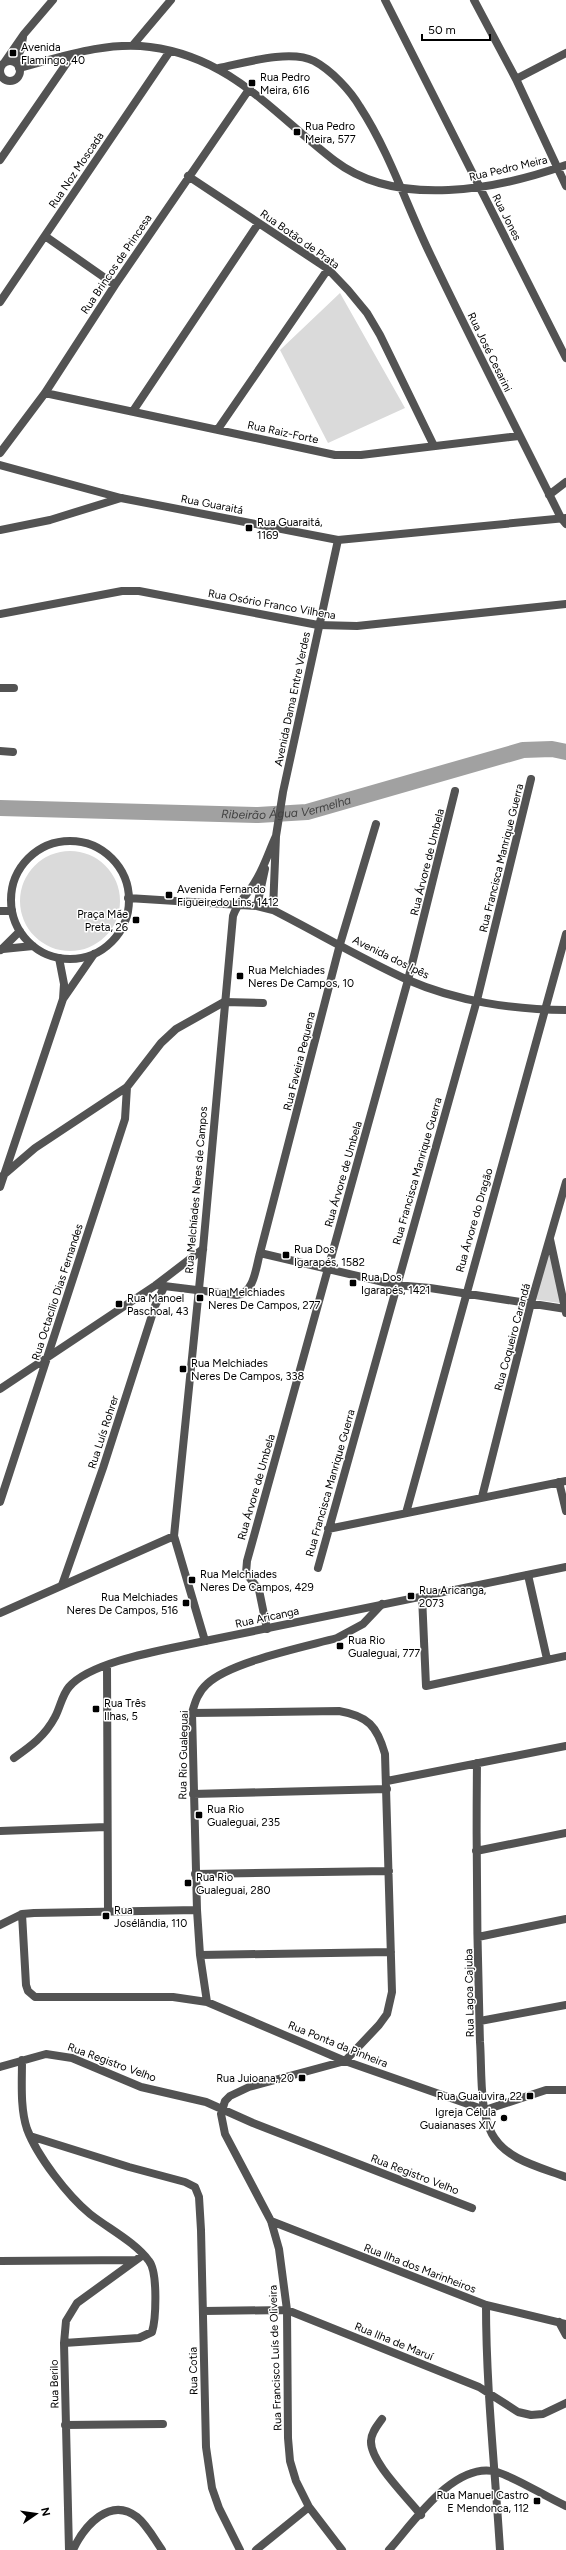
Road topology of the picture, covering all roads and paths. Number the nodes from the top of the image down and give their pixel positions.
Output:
1 (53, 0) edge
2 (171, 0) edge
3 (385, 0) edge
4 (477, 1) edge
5 (24, 34) junction
6 (133, 45) junction
7 (170, 51) junction
8 (566, 53) edge
9 (73, 54) junction
10 (17, 65) junction
11 (1, 66) edge
12 (219, 68) junction
13 (516, 79) junction
14 (4, 82) edge
15 (250, 88) junction
16 (0, 160) edge
17 (566, 165) edge
18 (556, 168) junction
19 (188, 176) junction
20 (566, 186) edge
21 (399, 187) junction
22 (479, 187) junction
23 (258, 224) junction
24 (44, 236) junction
25 (328, 269) junction
26 (114, 285) junction
27 (0, 302) edge
28 (566, 358) edge
29 (45, 393) junction
30 (133, 411) junction
31 (218, 430) junction
32 (520, 436) junction
33 (434, 446) junction
34 (0, 453) edge
35 (0, 465) edge
36 (566, 482) edge
37 (550, 495) junction
38 (121, 498) junction
39 (564, 520) edge
40 (0, 530) edge
41 (338, 540) junction
42 (566, 604) edge
43 (0, 614) edge
44 (318, 625) junction
45 (0, 688) edge
46 (14, 688) dead end
47 (0, 751) edge
48 (13, 752) dead end
49 (532, 779) dead end
50 (455, 791) dead end
51 (376, 824) dead end
52 (277, 834) junction
53 (268, 852) junction
54 (128, 898) junction
55 (237, 904) junction
56 (257, 906) junction
57 (0, 910) edge
58 (273, 910) junction
59 (12, 911) junction
60 (20, 931) junction
61 (566, 934) edge
62 (340, 944) junction
63 (33, 946) junction
64 (1, 950) edge
65 (94, 954) junction
66 (59, 958) junction
67 (408, 980) junction
68 (63, 999) junction
69 (477, 1000) junction
70 (224, 1002) junction
71 (263, 1003) dead end
72 (545, 1010) junction
73 (566, 1010) edge
74 (127, 1087) junction
75 (2, 1176) edge
76 (566, 1182) edge
77 (0, 1187) edge
78 (550, 1236) junction
79 (203, 1248) junction
80 (260, 1254) junction
81 (327, 1271) junction
82 (160, 1286) junction
83 (396, 1286) junction
84 (198, 1292) junction
85 (466, 1293) junction
86 (531, 1303) junction
87 (566, 1311) edge
88 (47, 1359) junction
89 (0, 1390) edge
90 (563, 1482) edge
91 (482, 1498) junction
92 (0, 1502) edge
93 (566, 1511) edge
94 (406, 1513) junction
95 (328, 1529) junction
96 (174, 1536) junction
97 (566, 1567) edge
98 (318, 1568) dead end
99 (528, 1575) junction
100 (62, 1585) junction
101 (422, 1596) junction
102 (382, 1604) junction
103 (0, 1613) edge
104 (267, 1628) junction
105 (205, 1641) junction
106 (566, 1656) edge
107 (547, 1659) junction
108 (107, 1664) junction
109 (192, 1713) junction
110 (566, 1746) edge
111 (14, 1758) dead end
112 (477, 1763) junction
113 (387, 1781) junction
114 (387, 1790) junction
115 (193, 1794) junction
116 (106, 1827) junction
117 (0, 1831) edge
118 (566, 1833) edge
119 (476, 1851) junction
120 (389, 1872) junction
121 (195, 1874) junction
122 (197, 1910) junction
123 (108, 1911) junction
124 (22, 1914) junction
125 (566, 1919) edge
126 (0, 1925) edge
127 (478, 1937) junction
128 (391, 1952) junction
129 (200, 1955) junction
130 (207, 2002) junction
131 (566, 2005) edge
132 (480, 2021) junction
133 (22, 2060) junction
134 (345, 2061) junction
135 (0, 2067) edge
136 (566, 2090) edge
137 (222, 2108) junction
138 (485, 2110) junction
139 (30, 2136) junction
140 (566, 2177) edge
141 (472, 2208) dead end
142 (271, 2221) junction
143 (143, 2255) junction
144 (135, 2260) junction
145 (0, 2261) edge
146 (486, 2305) junction
147 (287, 2310) junction
148 (204, 2311) junction
149 (563, 2323) edge
150 (566, 2335) edge
151 (64, 2342) junction
152 (487, 2392) junction
153 (566, 2403) edge
154 (382, 2419) dead end
155 (163, 2424) dead end
156 (65, 2425) junction
157 (496, 2472) junction
158 (566, 2506) edge
159 (309, 2507) junction
160 (421, 2515) junction
161 (69, 2550) edge
162 (73, 2550) edge
163 (162, 2550) edge
164 (240, 2550) edge
165 (256, 2550) edge
166 (342, 2550) edge
167 (389, 2550) edge
168 (500, 2550) edge

1 - 5 street
2 - 6 street
3 - 22 street, Rua Jones
4 - 13 street
5 - 10 street
5 - 11 street
6 - 7 street, Rua Pedro Meira
6 - 9 street, Rua Pedro Meira
7 - 12 street, Rua Pedro Meira
7 - 24 street, Rua Noz Moscada
8 - 13 street
9 - 10 street, Rua Pedro Meira
9 - 16 street
10 - 11 street
10 - 14 street
11 - 14 street
12 - 15 street, Rua Pedro Meira
12 - 21 street, Rua José Cesarini
13 - 18 street
15 - 19 street, Rua Brincos de Princesa
15 - 21 street, Rua Pedro Meira
17 - 18 street, Rua Pedro Meira
18 - 20 street
18 - 22 street, Rua Pedro Meira
19 - 23 street, Rua Botão de Prata
19 - 26 street, Rua Brincos de Princesa
21 - 22 street, Rua Pedro Meira
21 - 32 street, Rua José Cesarini
22 - 28 street, Rua Jones
23 - 25 street, Rua Botão de Prata
23 - 30 street
24 - 26 street
24 - 27 street, Rua Noz Moscada
25 - 31 street
25 - 33 street, Rua Botão de Prata
26 - 29 street, Rua Brincos de Princesa
29 - 30 street, Rua Raiz-Forte
29 - 34 street, Rua Brincos de Princesa
30 - 31 street, Rua Raiz-Forte
31 - 33 street, Rua Raiz-Forte
32 - 33 street, Rua Raiz-Forte
32 - 37 street, Rua José Cesarini
35 - 38 street, Rua Guaraitá
36 - 37 street
37 - 39 street, Rua José Cesarini
38 - 40 street
38 - 41 street, Rua Guaraitá
39 - 41 street, Rua Guaraitá
41 - 44 street, Avenida Dama Entre Verdes
42 - 44 street, Rua Osório Franco Vilhena
43 - 44 street, Rua Osório Franco Vilhena
44 - 52 street, Avenida Dama Entre Verdes
45 - 46 street
47 - 48 street
49 - 69 street, Rua Francisca Manrique Guerra
50 - 67 street, Rua Árvore de Umbela
51 - 62 street, Rua Faveira Pequena
52 - 53 street
52 - 58 street
53 - 55 street
53 - 56 street
54 - 55 street, Avenida dos Ipês
54 - 59 street
54 - 65 street
55 - 56 street, Avenida dos Ipês
55 - 70 street, Rua Melchíades Neres de Campos
56 - 58 street, Avenida dos Ipês
57 - 59 street
58 - 62 street, Avenida dos Ipês
59 - 60 street
60 - 63 street
60 - 64 street
61 - 72 street, Rua Árvore do Dragão
62 - 67 street, Avenida dos Ipês
62 - 80 street, Rua Faveira Pequena
63 - 64 street
63 - 66 street
65 - 66 street
65 - 68 street
66 - 68 street
67 - 69 street, Avenida dos Ipês
67 - 81 street, Rua Árvore de Umbela
68 - 75 street
69 - 72 street, Avenida dos Ipês
69 - 83 street, Rua Francisca Manrique Guerra
70 - 71 street
70 - 74 street
70 - 79 street, Rua Melchíades Neres de Campos
72 - 73 street, Avenida dos Ipês
72 - 85 street, Rua Árvore do Dragão
74 - 75 street
74 - 88 street, Rua Octacílio Dias Fernandes
75 - 77 street
76 - 78 street, Rua Coqueiro Carandá
78 - 86 street, Rua Coqueiro Carandá
78 - 87 street
79 - 82 street
79 - 84 street, Rua Melchíades Neres de Campos
80 - 81 street
80 - 84 street, Rua Faveira Pequena
81 - 83 street
81 - 104 street, Rua Árvore de Umbela
82 - 84 street
82 - 88 street
82 - 100 street, Rua Luís Rohrer
83 - 85 street
83 - 95 street, Rua Francisca Manrique Guerra
84 - 96 street, Rua Melchíades Neres de Campos
85 - 86 street
85 - 94 street, Rua Árvore do Dragão
86 - 87 street
86 - 91 street, Rua Coqueiro Carandá
88 - 89 street
88 - 92 street, Rua Octacílio Dias Fernandes
90 - 91 street
90 - 93 street
91 - 94 street
94 - 95 street
95 - 98 street, Rua Francisca Manrique Guerra
96 - 100 street
96 - 105 street, Rua Melchíades Neres de Campos
97 - 99 street, Rua Aricanga
99 - 101 street, Rua Aricanga
99 - 107 street
100 - 103 street
101 - 102 street, Rua Aricanga
101 - 107 street
102 - 104 street, Rua Aricanga
102 - 109 street, Rua Rio Gualeguai
104 - 105 street, Rua Aricanga
105 - 108 street, Rua Aricanga
106 - 107 street
108 - 111 street, Rua Aricanga
108 - 116 street
109 - 113 street
109 - 115 street, Rua Rio Gualeguai
110 - 112 street
112 - 113 street
112 - 119 street, Rua Lagoa Cajuba
113 - 114 street
114 - 115 street
114 - 120 street
115 - 121 street, Rua Rio Gualeguai
116 - 117 street
116 - 123 street
118 - 119 street
119 - 127 street, Rua Lagoa Cajuba
120 - 121 street
120 - 128 street
121 - 122 street, Rua Rio Gualeguai
122 - 123 street
122 - 129 street, Rua Rio Gualeguai
123 - 124 street
124 - 126 street
124 - 130 street, Rua Ponta da Pinheira
125 - 127 street
127 - 132 street, Rua Lagoa Cajuba
128 - 129 street
128 - 134 street
129 - 130 street, Rua Rio Gualeguai
130 - 134 street, Rua Ponta da Pinheira
131 - 132 street
132 - 138 street, Rua Lagoa Cajuba
133 - 135 street, Rua Registro Velho
133 - 137 street, Rua Registro Velho
133 - 139 street
134 - 137 street
134 - 138 street, Rua Ponta da Pinheira
136 - 138 street
137 - 141 street, Rua Registro Velho
137 - 142 street, Rua Francisco Luís de Oliveira
138 - 140 street, Rua Lagoa Cajuba
139 - 143 street
139 - 148 street, Rua Cotia
142 - 146 street, Rua Ilha dos Marinheiros
142 - 147 street, Rua Francisco Luís de Oliveira
143 - 144 street, Rua Berilo
143 - 151 street
144 - 145 street
144 - 151 street, Rua Berilo
146 - 149 street, Rua Ilha dos Marinheiros
146 - 152 street
147 - 148 street, Rua Ilha de Maruí
147 - 152 street, Rua Ilha de Maruí
147 - 159 street, Rua Francisco Luís de Oliveira
148 - 164 street, Rua Cotia
149 - 150 street
151 - 156 street, Rua Berilo
152 - 153 street, Rua Ilha de Maruí
152 - 157 street
154 - 160 street
155 - 156 street
156 - 161 street, Rua Berilo
157 - 158 street
157 - 160 street
157 - 168 street
159 - 165 street
159 - 166 street, Rua Francisco Luís de Oliveira
160 - 167 street
162 - 163 street

